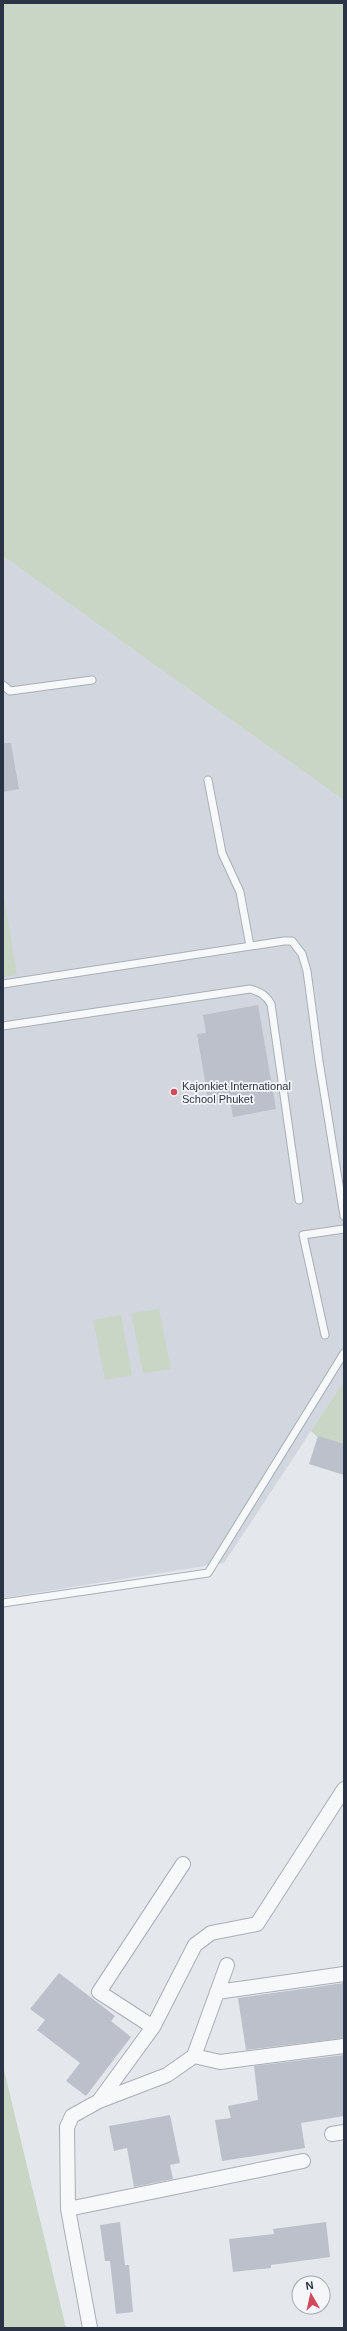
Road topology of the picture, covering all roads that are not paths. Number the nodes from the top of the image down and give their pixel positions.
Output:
1 (92, 680) dead end
2 (3, 685) edge
3 (208, 780) dead end
4 (250, 946) junction
5 (3, 984) edge
6 (3, 1026) edge
7 (299, 1200) dead end
8 (344, 1216) edge
9 (344, 1229) edge
10 (325, 1335) dead end
11 (344, 1353) edge
12 (3, 1603) edge
13 (344, 1789) edge
14 (183, 1864) dead end
15 (227, 1965) dead end
16 (344, 1974) edge
17 (217, 1992) junction
18 (153, 2027) junction
19 (344, 2046) edge
20 (194, 2056) junction
21 (99, 2101) junction
22 (303, 2161) dead end
23 (68, 2209) junction
24 (90, 2328) edge

1 - 2 lane
3 - 4 lane
4 - 5 lane
4 - 8 lane
6 - 7 lane
9 - 10 lane
11 - 12 lane
13 - 18 street
14 - 18 street
15 - 17 street
16 - 17 street
17 - 20 street
18 - 21 street
19 - 20 street
20 - 21 street
21 - 23 street
22 - 23 street
23 - 24 street

